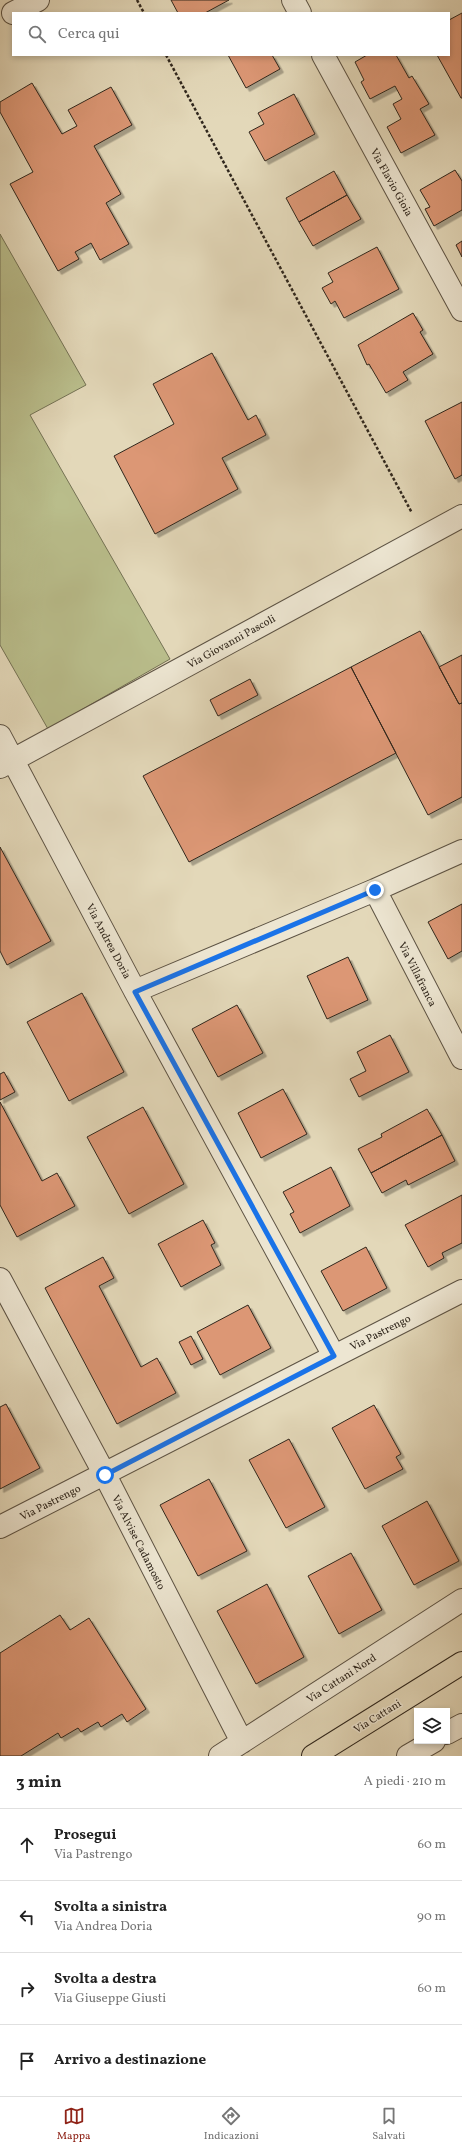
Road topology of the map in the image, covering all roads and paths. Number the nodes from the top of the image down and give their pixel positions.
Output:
1 (38, 0) edge
2 (137, 0) edge
3 (293, 0) edge
4 (15, 12) edge
5 (143, 12) edge
6 (299, 12) edge
7 (12, 14) edge
8 (0, 20) edge
9 (167, 56) edge
10 (324, 56) edge
11 (462, 310) edge
12 (462, 516) edge
13 (424, 536) junction
14 (0, 736) edge
15 (6, 763) edge
16 (462, 851) edge
17 (375, 890) junction
18 (135, 992) junction
19 (462, 1058) edge
20 (0, 1279) edge
21 (462, 1291) edge
22 (334, 1356) junction
23 (105, 1475) junction
24 (0, 1527) edge
25 (462, 1600) edge
26 (462, 1663) edge
27 (462, 1724) edge
28 (450, 1731) edge
29 (242, 1742) junction
30 (429, 1744) edge
31 (220, 1756) edge
32 (313, 1756) edge
33 (408, 1756) edge

1 - 4 street
2 - 5 path
3 - 6 street
7 - 8 street
9 - 13 path
10 - 11 street, Via Flavio Gioia
12 - 13 street, Via Giovanni Pascoli
13 - 15 street, Via Giovanni Pascoli
14 - 15 street, Via Andrea Doria
15 - 18 street, Via Andrea Doria
16 - 17 street
17 - 18 street
17 - 19 street, Via Villafranca
18 - 22 street, Via Andrea Doria
20 - 23 street, Via Alvise Cadamosto
21 - 22 street, Via Pastrengo
22 - 23 street, Via Pastrengo
23 - 24 street, Via Pastrengo
23 - 29 street, Via Alvise Cadamosto
25 - 29 street, Via Cattani Nord
26 - 32 main road, Via Cattani
27 - 28 street
29 - 31 street, Via Cattani Nord
30 - 33 street

